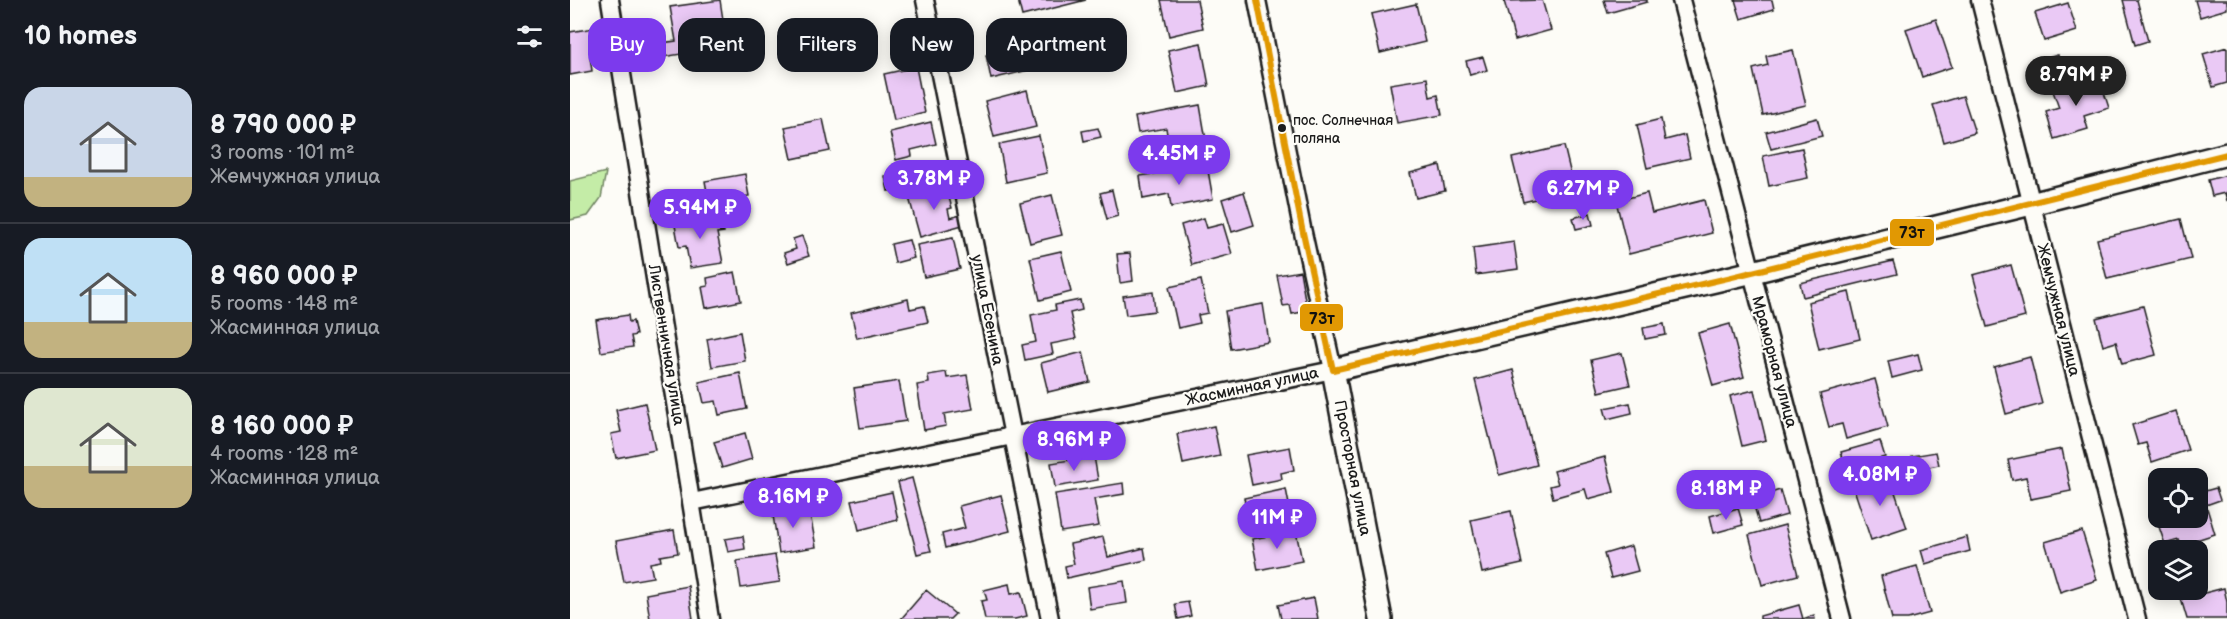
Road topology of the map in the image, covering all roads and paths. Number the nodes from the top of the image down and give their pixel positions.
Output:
1 (610, 0) edge
2 (926, 0) edge
3 (1257, 0) edge
4 (1681, 0) edge
5 (1980, 0) edge
6 (2227, 154) edge
7 (2031, 204) junction
8 (1751, 272) junction
9 (1334, 370) junction
10 (1012, 436) junction
11 (692, 502) junction
12 (710, 619) edge
13 (1050, 619) edge
14 (1381, 619) edge
15 (1842, 619) edge
16 (2137, 619) edge

1 - 11 street, Лиственничная улица
2 - 10 street, улица Есенина
3 - 9 street, Просторная улица
4 - 8 street, Мраморная улица
5 - 7 street, Жемчужная улица
6 - 7 street, Жасминная улица
7 - 8 street, Жасминная улица
7 - 16 street, Жемчужная улица
8 - 9 street, Жасминная улица
8 - 15 street, Мраморная улица
9 - 10 street, Жасминная улица
9 - 14 street, Просторная улица
10 - 11 street, Жасминная улица
10 - 13 street, улица Есенина
11 - 12 street, Лиственничная улица

